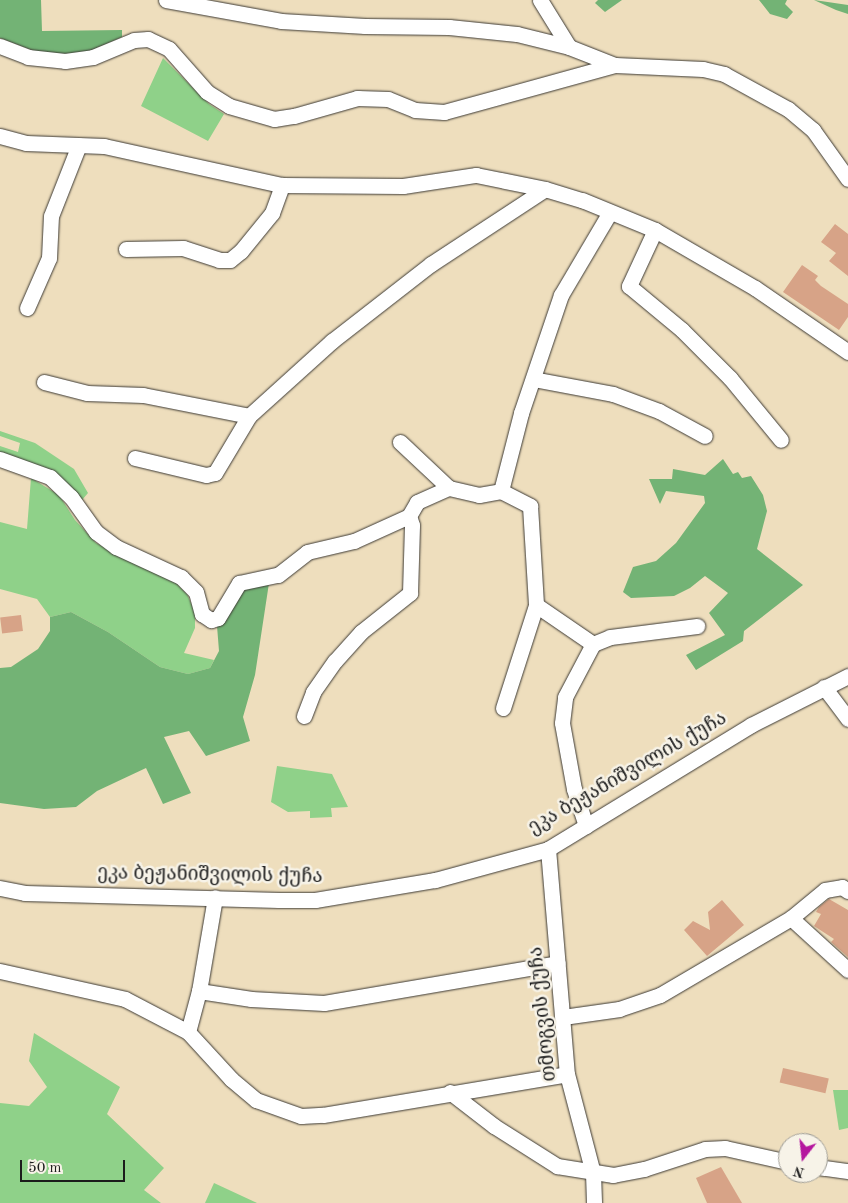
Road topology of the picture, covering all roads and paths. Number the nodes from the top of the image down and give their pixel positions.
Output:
1 (166, 0) edge
2 (540, 0) edge
3 (0, 46) edge
4 (569, 47) junction
5 (615, 65) junction
6 (0, 136) edge
7 (79, 145) junction
8 (848, 179) edge
9 (282, 184) junction
10 (545, 189) junction
11 (610, 212) junction
12 (655, 230) junction
13 (126, 249) dead end
14 (27, 308) dead end
15 (848, 352) edge
16 (532, 379) junction
17 (44, 382) dead end
18 (249, 416) junction
19 (705, 436) dead end
20 (781, 440) dead end
21 (400, 442) dead end
22 (135, 458) dead end
23 (0, 459) edge
24 (449, 488) junction
25 (501, 491) junction
26 (409, 516) junction
27 (536, 605) junction
28 (697, 626) dead end
29 (594, 644) junction
30 (848, 676) edge
31 (824, 687) junction
32 (502, 708) dead end
33 (304, 716) dead end
34 (848, 719) edge
35 (586, 826) junction
36 (548, 849) junction
37 (0, 888) edge
38 (848, 891) edge
39 (215, 897) junction
40 (791, 918) junction
41 (558, 963) junction
42 (848, 970) edge
43 (0, 971) edge
44 (199, 991) junction
45 (563, 1017) junction
46 (188, 1032) junction
47 (567, 1074) junction
48 (450, 1092) junction
49 (778, 1160) edge
50 (828, 1168) edge
51 (848, 1171) edge
52 (593, 1173) junction
53 (594, 1203) edge

1 - 4 street
2 - 4 street
3 - 5 street
4 - 5 street
5 - 8 street
6 - 7 street
7 - 9 street
7 - 14 street
9 - 10 street
9 - 13 street
10 - 11 street
10 - 18 street
11 - 12 street
11 - 16 street
12 - 15 street
12 - 20 street
16 - 19 street
16 - 25 street
17 - 18 street
18 - 22 street
21 - 24 street
23 - 26 street
24 - 25 street
24 - 26 street
25 - 27 street
26 - 33 street
27 - 29 street
27 - 32 street
28 - 29 street
29 - 35 street
30 - 31 street, ეკა ბეჟანიშვილის ქუჩა
31 - 34 street
31 - 35 street, ეკა ბეჟანიშვილის ქუჩა
35 - 36 street, ეკა ბეჟანიშვილის ქუჩა
36 - 39 street, ეკა ბეჟანიშვილის ქუჩა
36 - 41 street, თმოგვის ქუჩა
37 - 39 street, ეკა ბეჟანიშვილის ქუჩა
38 - 40 street
39 - 44 street
40 - 42 street
40 - 45 street
41 - 44 street
41 - 45 street, თმოგვის ქუჩა
43 - 46 street
44 - 46 street
45 - 47 street, თმოგვის ქუჩა
46 - 48 street
47 - 48 street
47 - 52 street, თმოგვის ქუჩა
48 - 52 street
49 - 52 street
50 - 51 street
52 - 53 street, თმოგვის ქუჩა

